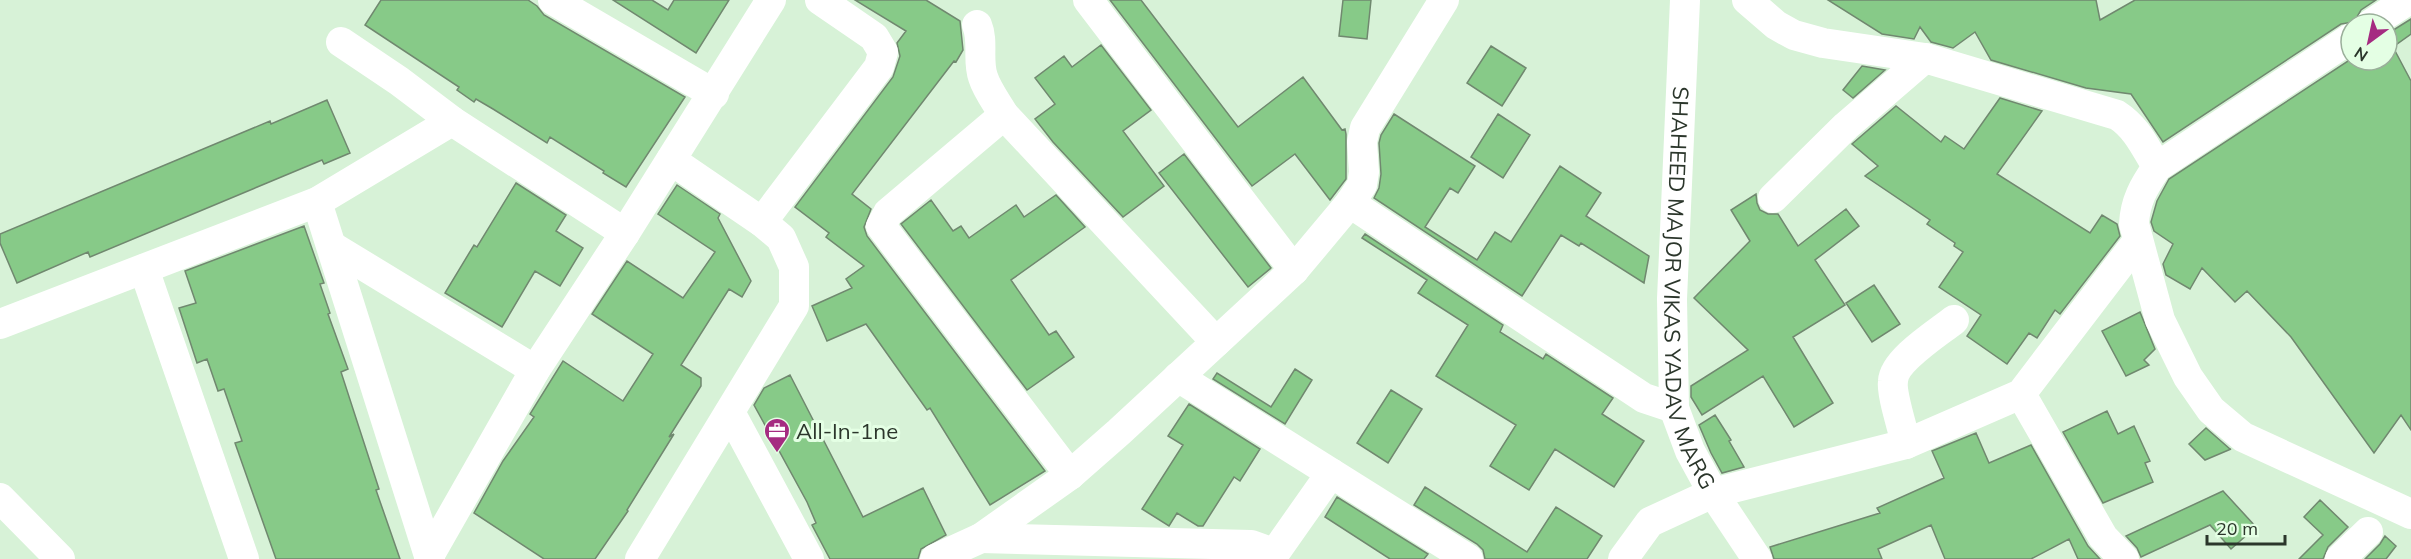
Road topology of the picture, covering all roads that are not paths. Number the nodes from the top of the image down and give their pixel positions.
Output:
1 (771, 0) edge
2 (820, 0) edge
3 (1088, 0) edge
4 (1444, 0) edge
5 (1685, 0) edge
6 (1747, 0) edge
7 (2408, 0) edge
8 (569, 4) edge
9 (2390, 12) edge
10 (977, 26) dead end
11 (341, 42) dead end
12 (2339, 46) edge
13 (1925, 58) junction
14 (714, 93) junction
15 (1004, 115) junction
16 (452, 121) junction
17 (671, 160) junction
18 (2157, 167) junction
19 (1773, 198) dead end
20 (317, 202) junction
21 (1350, 203) junction
22 (762, 222) junction
23 (625, 233) junction
24 (2137, 242) junction
25 (333, 247) junction
26 (144, 269) junction
27 (1294, 270) junction
28 (1954, 320) dead end
29 (0, 324) edge
30 (1216, 342) junction
31 (535, 370) junction
32 (1178, 377) junction
33 (2021, 394) junction
34 (1674, 408) junction
35 (730, 412) junction
36 (1906, 444) junction
37 (1331, 472) junction
38 (1070, 475) junction
39 (1713, 493) junction
40 (0, 498) edge
41 (2411, 514) edge
42 (2368, 532) dead end
43 (981, 538) junction
44 (430, 558) edge
45 (1273, 558) edge
46 (60, 559) edge
47 (244, 559) edge
48 (640, 559) edge
49 (808, 559) edge
50 (935, 559) edge
51 (1468, 559) edge
52 (1623, 559) edge
53 (1757, 559) edge
54 (2124, 559) edge
55 (2340, 559) edge

1 - 14 street
2 - 22 street
3 - 27 street
4 - 21 street
5 - 34 street, SHAHEED MAJOR VIKAS YADAV MARG
6 - 13 street
7 - 9 street
8 - 14 street
10 - 15 street
11 - 16 street
12 - 18 street
13 - 18 street
13 - 19 street
14 - 17 street
15 - 30 street
15 - 38 street
16 - 20 street
16 - 23 street
17 - 22 street
17 - 23 street
18 - 24 street
20 - 25 street
20 - 26 street
21 - 27 street
21 - 34 street
22 - 35 street
23 - 31 street
24 - 33 street
24 - 41 street
25 - 31 street
25 - 44 street
26 - 29 street
26 - 47 street
27 - 30 street
28 - 36 street
30 - 32 street
31 - 44 street
32 - 37 street
32 - 38 street
33 - 36 street
33 - 54 street
34 - 39 street, SHAHEED MAJOR VIKAS YADAV MARG
35 - 48 street
35 - 49 street
36 - 39 street
37 - 45 street
37 - 51 street
38 - 43 street
39 - 52 street
39 - 53 street, SHAHEED MAJOR VIKAS YADAV MARG
40 - 46 street
42 - 55 street
43 - 45 street
43 - 50 street

